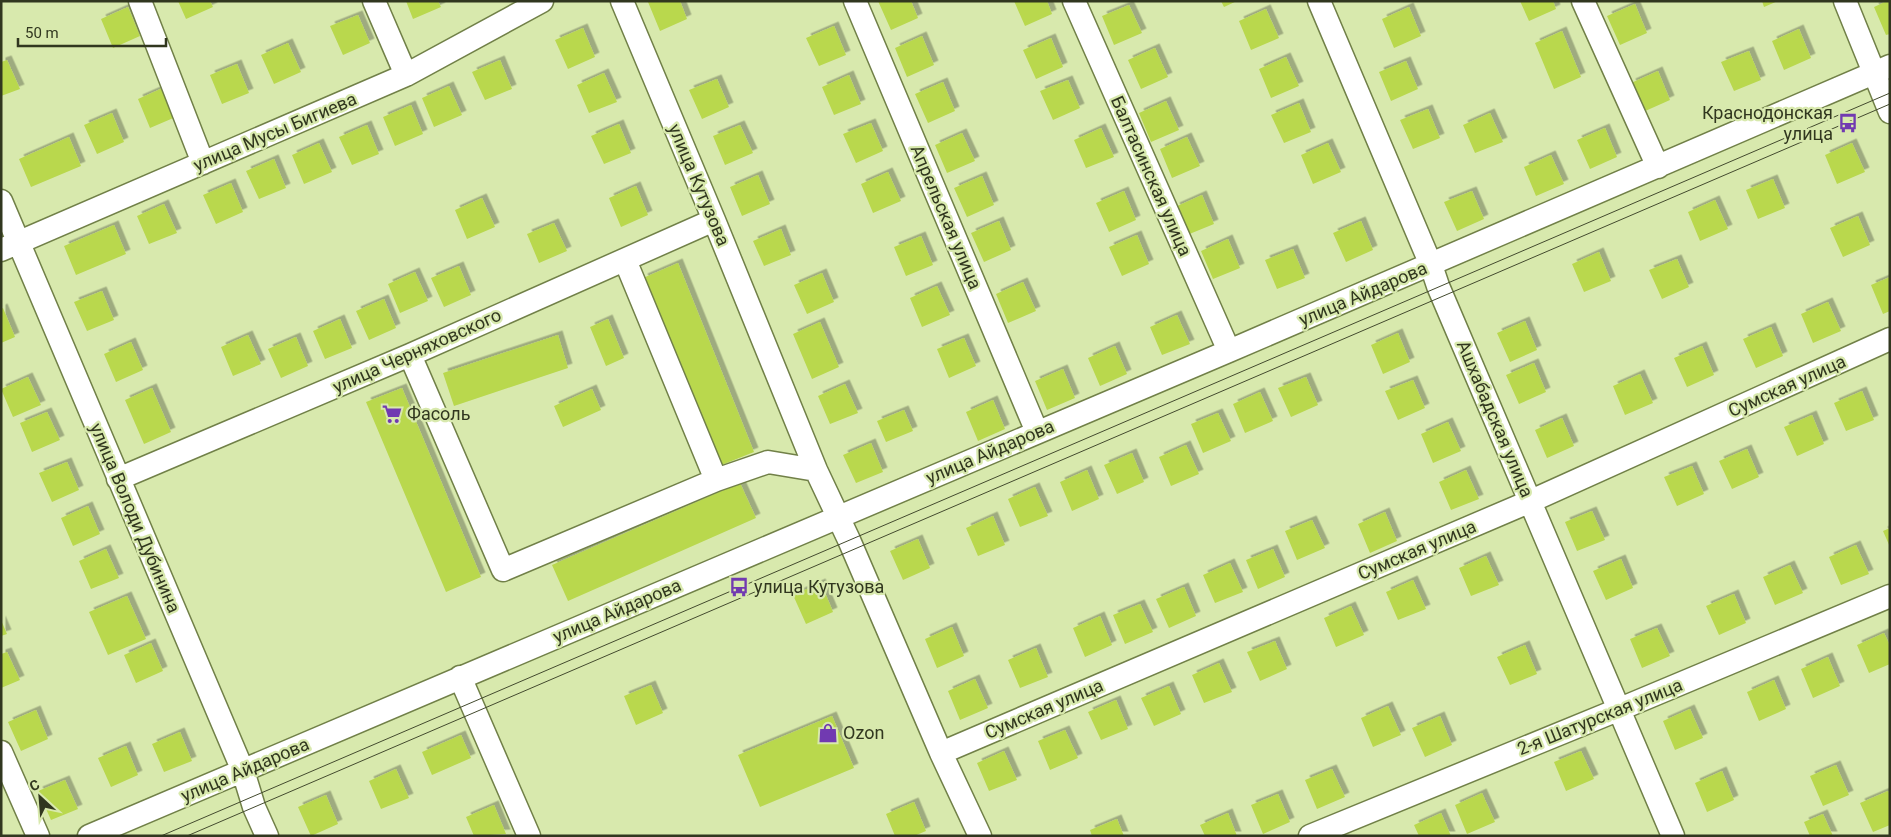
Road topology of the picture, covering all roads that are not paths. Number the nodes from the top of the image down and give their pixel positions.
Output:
1 (140, 1) edge
2 (374, 1) edge
3 (542, 1) edge
4 (622, 1) edge
5 (855, 1) edge
6 (1074, 1) edge
7 (1319, 1) edge
8 (1583, 1) edge
9 (1845, 1) edge
10 (1882, 69) edge
11 (406, 76) junction
12 (1890, 112) edge
13 (203, 163) junction
14 (1658, 167) junction
15 (1, 201) edge
16 (714, 220) junction
17 (10, 246) edge
18 (625, 260) junction
19 (1431, 265) junction
20 (1890, 339) edge
21 (1229, 351) junction
22 (410, 355) junction
23 (1037, 432) junction
24 (816, 470) junction
25 (118, 479) junction
26 (716, 480) junction
27 (1531, 501) junction
28 (839, 518) junction
29 (1890, 596) edge
30 (460, 677) junction
31 (1620, 709) junction
32 (1, 752) edge
33 (941, 753) junction
34 (242, 771) junction
35 (38, 836) edge
36 (88, 836) edge
37 (267, 836) edge
38 (529, 836) edge
39 (980, 836) edge
40 (1310, 836) edge
41 (1673, 836) edge

1 - 13 street
2 - 11 street
3 - 11 street, улица Мусы Бигиева
4 - 16 street, улица Кутузова
5 - 23 street, Апрельская улица
6 - 21 street, Балтасинская улица
7 - 19 street, Ашхабадская улица
8 - 14 street
9 - 10 street
10 - 12 street
10 - 14 street, улица Айдарова
11 - 13 street, улица Мусы Бигиева
13 - 17 street, улица Мусы Бигиева
14 - 19 street, улица Айдарова
15 - 17 street, улица Володи Дубинина
16 - 18 street, улица Черняховского
16 - 24 street, улица Кутузова
17 - 25 street, улица Володи Дубинина
18 - 22 street, улица Черняховского
18 - 26 street
19 - 21 street, улица Айдарова
19 - 27 street, Ашхабадская улица
20 - 27 street, Сумская улица
21 - 23 street, улица Айдарова
22 - 25 street, улица Черняховского
22 - 26 street
23 - 28 street, улица Айдарова
24 - 26 street
24 - 28 street, улица Кутузова
25 - 34 street, улица Володи Дубинина
27 - 31 street, Ашхабадская улица
27 - 33 street, Сумская улица
28 - 30 street, улица Айдарова
28 - 33 street, улица Кутузова
29 - 31 street, 2-я Шатурская улица
30 - 34 street, улица Айдарова
30 - 38 street
31 - 40 street, 2-я Шатурская улица
31 - 41 street, Ашхабадская улица
32 - 35 street
33 - 39 street, улица Кутузова
34 - 36 street, улица Айдарова
34 - 37 street, улица Володи Дубинина

